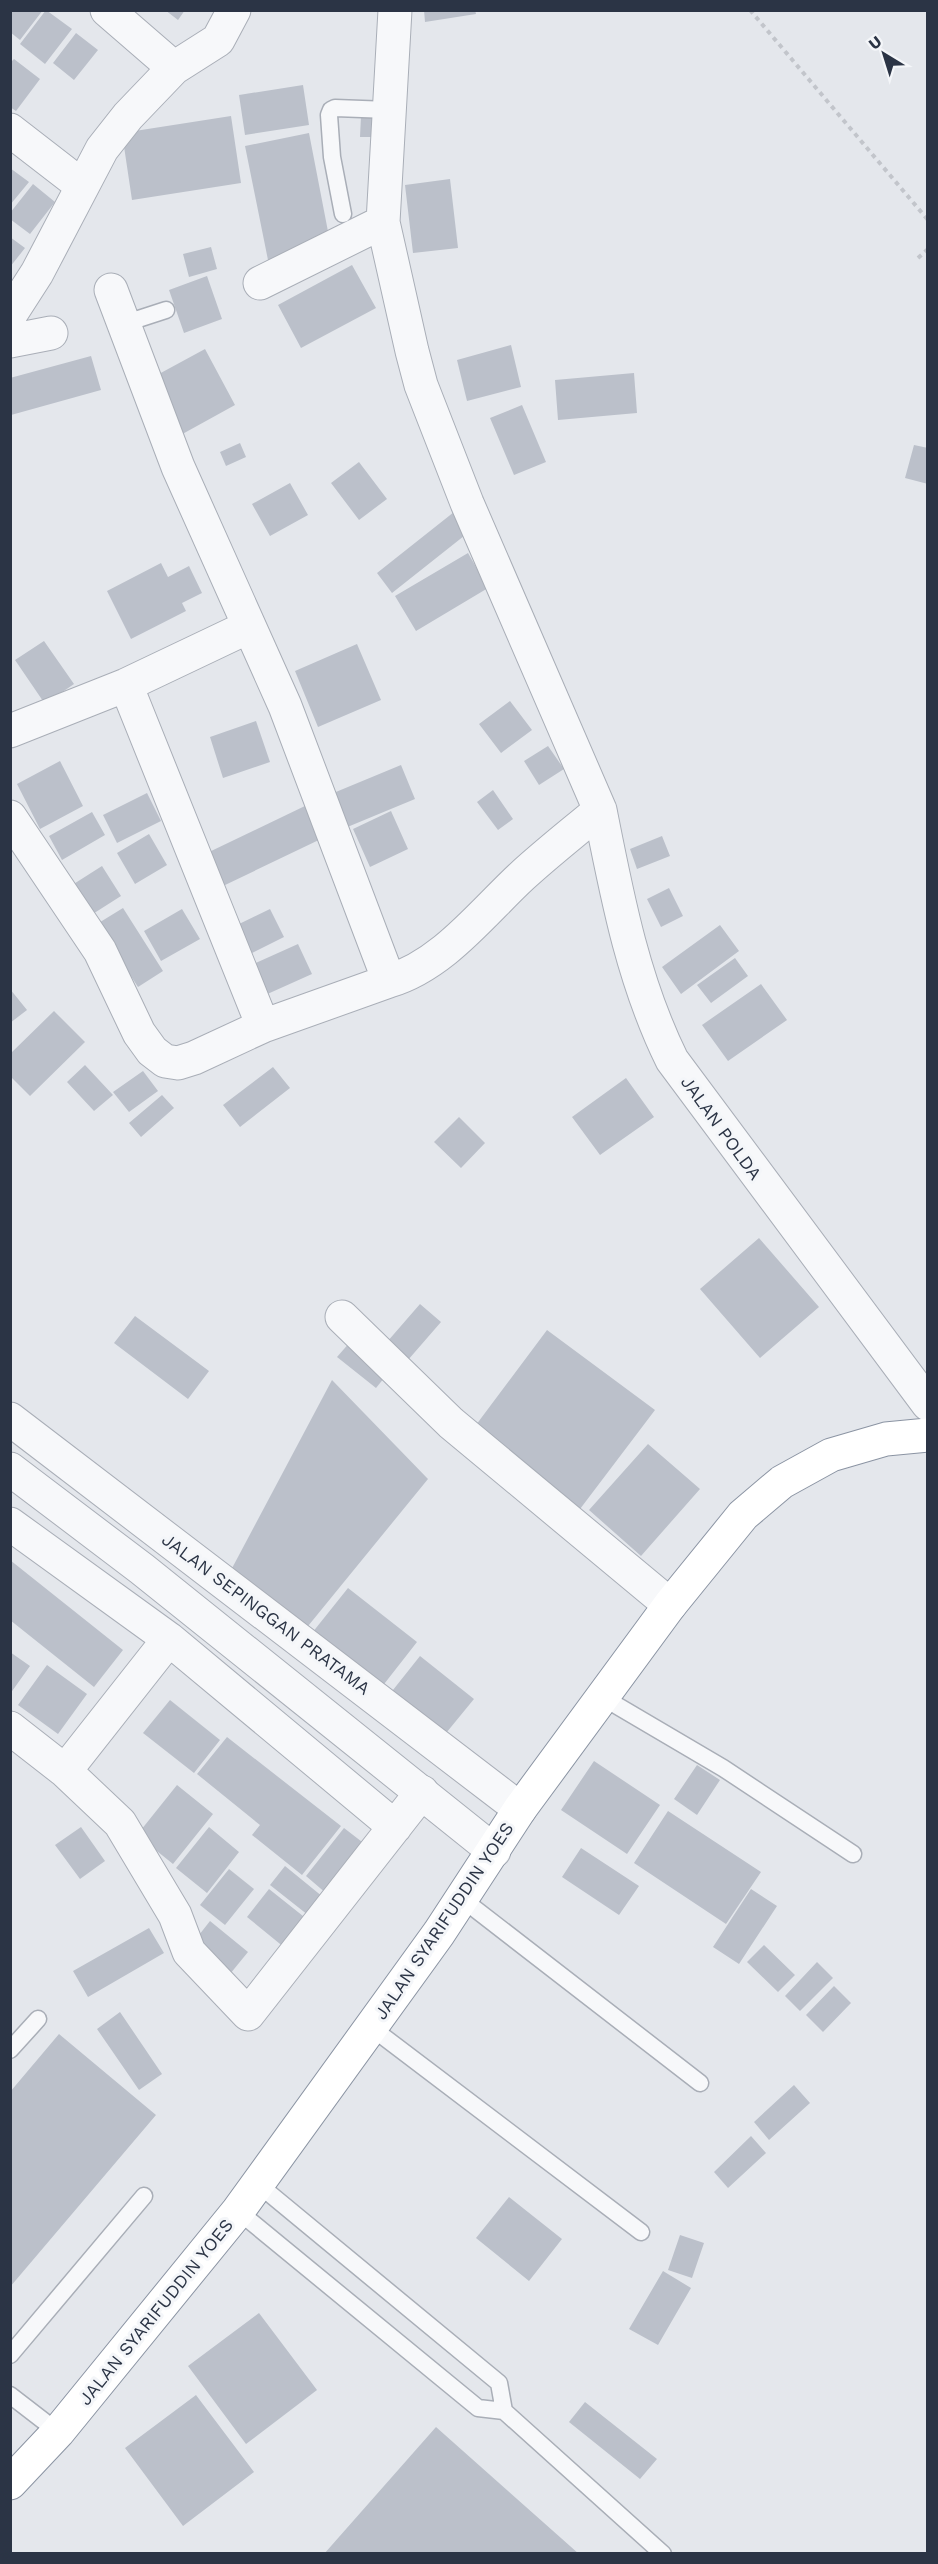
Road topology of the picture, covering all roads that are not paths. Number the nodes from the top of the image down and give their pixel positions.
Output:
1 (107, 10) edge
2 (234, 10) edge
3 (395, 10) edge
4 (174, 68) junction
5 (389, 110) junction
6 (10, 130) edge
7 (81, 186) junction
8 (343, 214) dead end
9 (383, 222) junction
10 (260, 283) dead end
11 (111, 290) dead end
12 (166, 310) dead end
13 (10, 315) edge
14 (123, 324) junction
15 (51, 333) dead end
16 (10, 341) edge
17 (248, 627) junction
18 (126, 685) junction
19 (10, 731) edge
20 (600, 810) junction
21 (10, 817) edge
22 (389, 981) junction
23 (263, 1026) junction
24 (342, 1317) dead end
25 (927, 1404) edge
26 (12, 1425) edge
27 (927, 1435) edge
28 (10, 1469) edge
29 (10, 1524) edge
30 (670, 1605) junction
31 (297, 1638) junction
32 (169, 1639) junction
33 (269, 1671) junction
34 (604, 1698) junction
35 (10, 1728) edge
36 (65, 1771) junction
37 (422, 1792) junction
38 (520, 1809) junction
39 (395, 1827) junction
40 (494, 1851) junction
41 (853, 1854) dead end
42 (461, 1898) junction
43 (39, 2019) dead end
44 (372, 2028) junction
45 (10, 2050) edge
46 (700, 2083) dead end
47 (258, 2184) junction
48 (144, 2196) dead end
49 (237, 2211) junction
50 (641, 2232) dead end
51 (10, 2355) edge
52 (10, 2395) edge
53 (504, 2411) junction
54 (58, 2432) junction
55 (15, 2471) edge
56 (663, 2553) edge

1 - 4 street
2 - 4 street
3 - 5 street, JALAN POLDA
4 - 7 street
5 - 8 lane
5 - 9 street, JALAN POLDA
6 - 7 street
7 - 13 street
9 - 10 street
9 - 20 street, JALAN POLDA
11 - 14 street
12 - 14 lane
14 - 17 street
15 - 16 street
17 - 18 street
17 - 22 street
18 - 19 street
18 - 23 street
20 - 22 street
20 - 25 street, JALAN POLDA
21 - 23 street
22 - 23 street
24 - 30 street
26 - 31 street, JALAN SEPINGGAN PRATAMA
27 - 30 highway, JALAN SYARIFUDDIN YOES
28 - 33 street
29 - 32 street
30 - 34 highway, JALAN SYARIFUDDIN YOES
31 - 33 street
31 - 38 street, JALAN SEPINGGAN PRATAMA
32 - 36 street
32 - 39 street
33 - 37 street
34 - 38 highway, JALAN SYARIFUDDIN YOES
34 - 41 lane
35 - 36 street
36 - 39 street
37 - 39 street
37 - 40 street
38 - 40 highway, JALAN SYARIFUDDIN YOES
40 - 42 highway, JALAN SYARIFUDDIN YOES
42 - 44 highway, JALAN SYARIFUDDIN YOES
42 - 46 lane
43 - 45 lane
44 - 47 highway, JALAN SYARIFUDDIN YOES
44 - 50 lane
47 - 49 highway, JALAN SYARIFUDDIN YOES
47 - 53 lane
48 - 51 lane
49 - 53 lane
49 - 54 highway, JALAN SYARIFUDDIN YOES
52 - 54 lane
53 - 56 lane
54 - 55 highway, JALAN SYARIFUDDIN YOES

